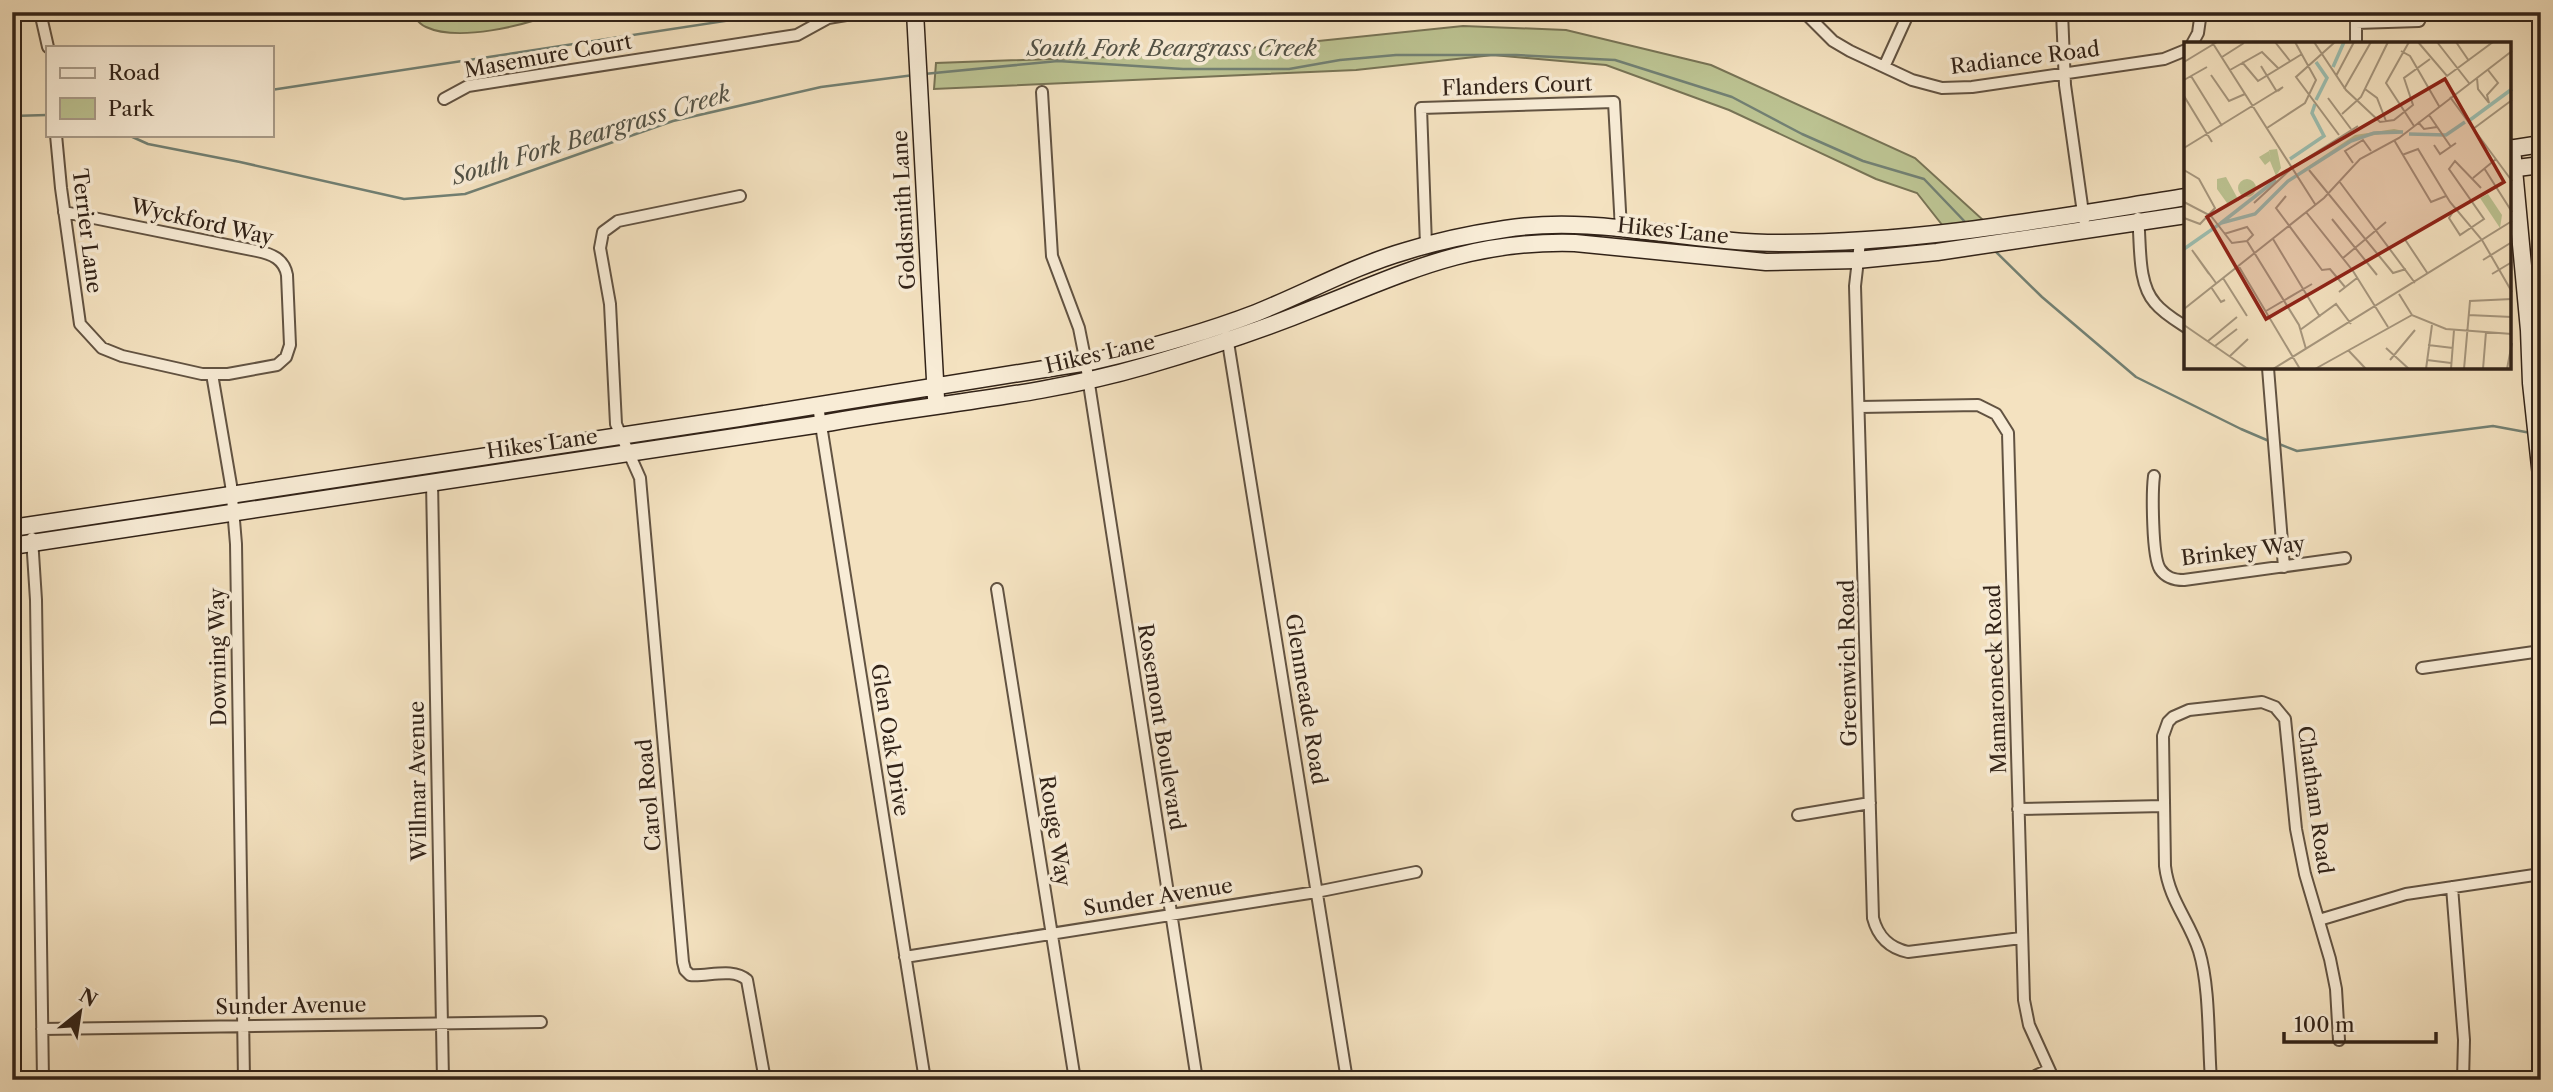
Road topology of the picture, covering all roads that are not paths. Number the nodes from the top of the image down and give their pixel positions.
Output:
1 (40, 12) edge
2 (864, 12) edge
3 (915, 12) edge
4 (1804, 12) edge
5 (1909, 12) edge
6 (2062, 12) edge
7 (2201, 12) edge
8 (2423, 12) edge
9 (2356, 18) edge
10 (2193, 42) edge
11 (2356, 42) edge
12 (48, 46) edge
13 (2184, 51) edge
14 (1884, 67) junction
15 (2065, 73) junction
16 (1042, 92) dead end
17 (444, 99) dead end
18 (56, 136) edge
19 (2541, 144) edge
20 (2511, 149) edge
21 (2541, 165) edge
22 (2512, 169) edge
23 (740, 196) dead end
24 (2184, 197) edge
25 (2136, 205) junction
26 (64, 212) junction
27 (2083, 213) junction
28 (2184, 215) edge
29 (2138, 223) junction
30 (1621, 229) junction
31 (2085, 229) junction
32 (1860, 242) junction
33 (1426, 245) junction
34 (1857, 260) junction
35 (1224, 324) junction
36 (2184, 326) edge
37 (1228, 341) junction
38 (1086, 362) junction
39 (2268, 369) edge
40 (2536, 370) edge
41 (212, 374) junction
42 (1087, 380) junction
43 (935, 387) junction
44 (936, 404) junction
45 (818, 406) junction
46 (1860, 407) junction
47 (821, 425) junction
48 (622, 435) junction
49 (630, 452) junction
50 (2154, 476) dead end
51 (2541, 476) edge
52 (432, 482) junction
53 (232, 494) junction
54 (233, 512) junction
55 (29, 526) junction
56 (12, 528) edge
57 (33, 543) junction
58 (12, 546) edge
59 (2345, 558) dead end
60 (2284, 567) junction
61 (997, 589) dead end
62 (2541, 651) edge
63 (2422, 668) dead end
64 (1870, 803) junction
65 (2164, 806) junction
66 (2018, 809) junction
67 (1798, 815) dead end
68 (1416, 872) dead end
69 (2541, 874) edge
70 (2452, 887) junction
71 (1316, 892) junction
72 (1171, 914) junction
73 (2319, 920) junction
74 (1052, 934) junction
75 (2021, 938) junction
76 (905, 957) junction
77 (541, 1022) dead end
78 (442, 1023) junction
79 (243, 1026) junction
80 (42, 1030) junction
81 (2339, 1040) dead end
82 (2051, 1075) edge
83 (43, 1080) edge
84 (244, 1080) edge
85 (443, 1080) edge
86 (765, 1080) edge
87 (925, 1080) edge
88 (1075, 1080) edge
89 (1197, 1080) edge
90 (1347, 1080) edge
91 (2027, 1080) edge
92 (2211, 1080) edge
93 (2463, 1080) edge

1 - 12 street
2 - 17 street, Masemure Court
3 - 43 main road, Goldsmith Lane
4 - 14 street, Radiance Road
5 - 14 street
6 - 15 street
7 - 10 street
8 - 9 street
9 - 11 street
13 - 15 street, Radiance Road
14 - 15 street, Radiance Road
15 - 27 street
16 - 38 street, Rosemont Boulevard
18 - 26 street, Terrier Lane
19 - 20 main road
20 - 22 main road
21 - 22 main road
22 - 40 main road
23 - 48 street
24 - 25 main road, Hikes Lane
25 - 27 main road, Hikes Lane
25 - 29 street
26 - 41 street, Terrier Lane
26 - 41 street, Wyckford Way
27 - 31 street
27 - 32 main road, Hikes Lane
28 - 29 main road, Hikes Lane
29 - 31 main road, Hikes Lane
29 - 36 street
30 - 32 main road, Hikes Lane
30 - 33 main road, Hikes Lane
30 - 33 street, Flanders Court
31 - 34 main road, Hikes Lane
32 - 34 street, Greenwich Road
33 - 35 main road, Hikes Lane
34 - 37 main road, Hikes Lane
34 - 46 street, Greenwich Road
35 - 37 street, Glenmeade Road
35 - 38 main road, Hikes Lane
37 - 42 main road, Hikes Lane
37 - 71 street, Glenmeade Road
38 - 42 street, Rosemont Boulevard
38 - 43 main road, Hikes Lane
39 - 60 street
40 - 51 main road
41 - 53 street, Downing Way
42 - 44 main road, Hikes Lane
42 - 72 street, Rosemont Boulevard
43 - 44 main road, Goldsmith Lane
43 - 45 main road, Hikes Lane
44 - 47 main road, Hikes Lane
45 - 47 street, Glen Oak Drive
45 - 48 main road, Hikes Lane
46 - 64 street, Greenwich Road
46 - 66 street, Mamaroneck Road
47 - 49 main road, Hikes Lane
47 - 76 street, Glen Oak Drive
48 - 49 street
48 - 53 main road, Hikes Lane
49 - 52 main road, Hikes Lane
49 - 86 street, Carol Road
50 - 60 street, Brinkey Way
52 - 54 main road, Hikes Lane
52 - 78 street, Willmar Avenue
53 - 54 street, Downing Way
53 - 55 main road, Hikes Lane
54 - 57 main road, Hikes Lane
54 - 79 street, Downing Way
55 - 56 main road, Hikes Lane
55 - 57 street
57 - 58 main road, Hikes Lane
57 - 80 street
59 - 60 street, Brinkey Way
61 - 74 street, Rouge Way
62 - 63 street
64 - 67 street
64 - 75 street, Greenwich Road
65 - 66 street
65 - 73 street, Chatham Road
65 - 92 street, Chatham Road
66 - 75 street, Mamaroneck Road
68 - 71 street, Sunder Avenue
69 - 70 street
70 - 73 street
70 - 93 street
71 - 72 street, Sunder Avenue
71 - 90 street, Glenmeade Road
72 - 74 street, Sunder Avenue
72 - 89 street, Rosemont Boulevard
73 - 81 street, Chatham Road
74 - 76 street, Sunder Avenue
74 - 88 street, Rouge Way
75 - 82 street, Mamaroneck Road
76 - 87 street, Glen Oak Drive
77 - 78 street, Sunder Avenue
78 - 79 street, Sunder Avenue
78 - 85 street, Willmar Avenue
79 - 80 street, Sunder Avenue
79 - 84 street, Downing Way
80 - 83 street
82 - 91 street

